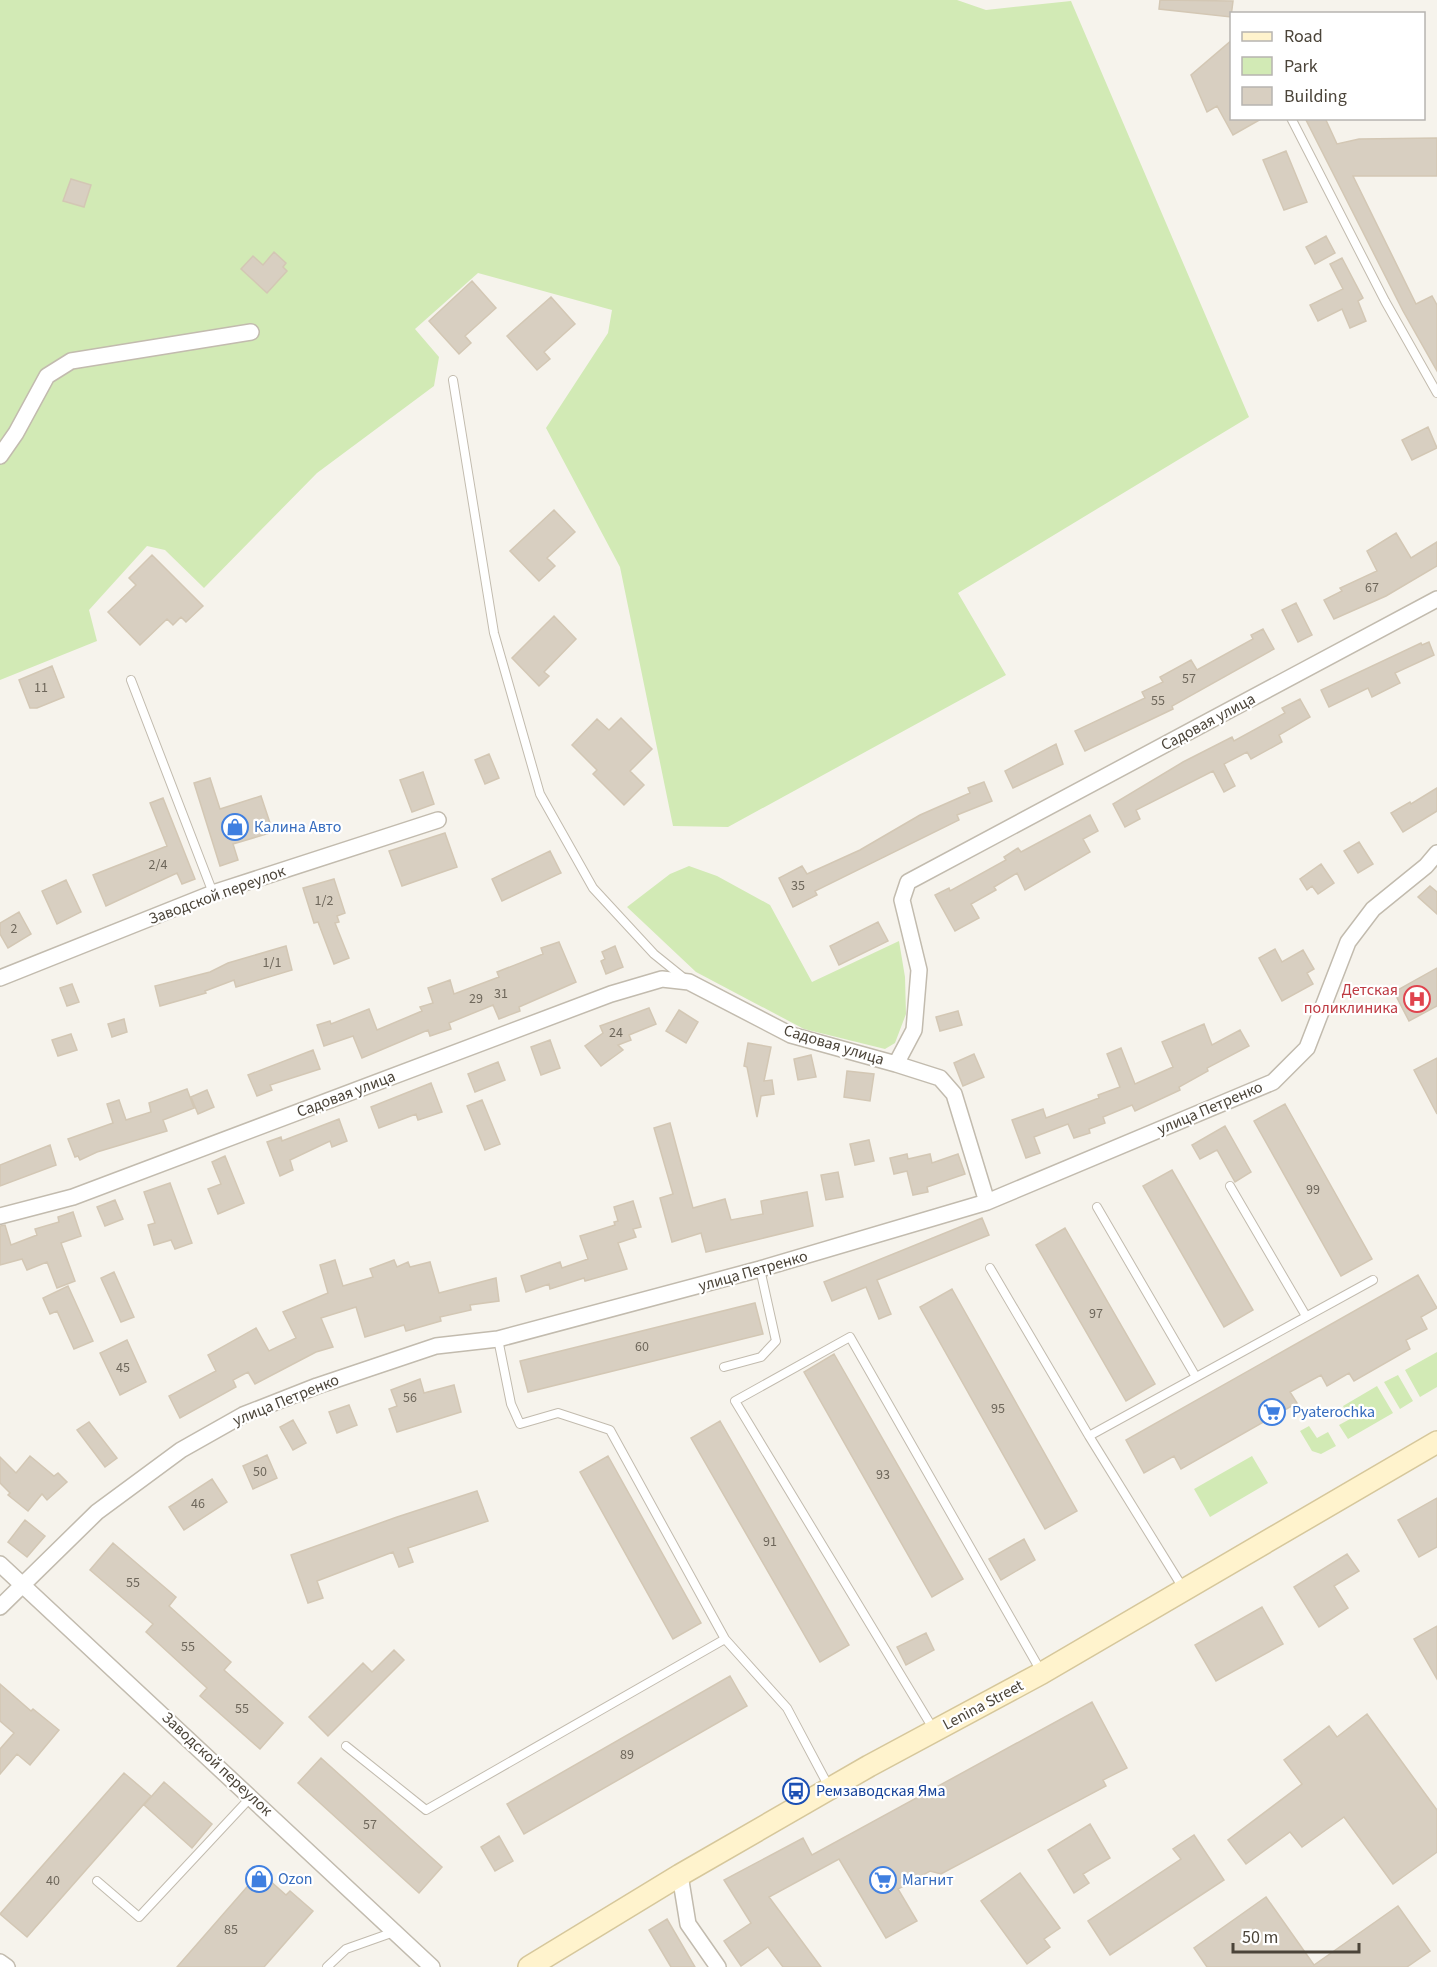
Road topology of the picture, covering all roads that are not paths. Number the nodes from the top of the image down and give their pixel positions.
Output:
1 (1293, 120) edge
2 (252, 333) dead end
3 (453, 380) dead end
4 (1437, 393) edge
5 (0, 456) edge
6 (1437, 599) edge
7 (131, 680) dead end
8 (438, 820) dead end
9 (1437, 853) edge
10 (213, 893) junction
11 (0, 978) edge
12 (689, 982) junction
13 (896, 1064) junction
14 (1230, 1186) dead end
15 (987, 1202) junction
16 (1097, 1207) dead end
17 (0, 1216) edge
18 (990, 1268) dead end
19 (760, 1269) junction
20 (1372, 1280) dead end
21 (1306, 1316) junction
22 (498, 1339) junction
23 (724, 1367) dead end
24 (1196, 1377) junction
25 (1089, 1436) junction
26 (1437, 1442) edge
27 (0, 1564) edge
28 (23, 1583) junction
29 (1184, 1589) junction
30 (0, 1607) edge
31 (725, 1639) junction
32 (1042, 1673) junction
33 (935, 1731) junction
34 (346, 1746) dead end
35 (830, 1788) junction
36 (252, 1796) junction
37 (680, 1875) junction
38 (97, 1881) dead end
39 (394, 1932) junction
40 (0, 1962) edge
41 (7, 1967) edge
42 (327, 1967) edge
43 (432, 1967) edge
44 (529, 1967) edge
45 (718, 1967) edge

1 - 4 lane
2 - 5 street
3 - 12 lane
6 - 13 street, Садовая улица
7 - 10 lane
8 - 10 street, Заводской переулок
9 - 15 street, улица Петренко
10 - 11 street, Заводской переулок
12 - 13 street, Садовая улица
12 - 17 street, Садовая улица
13 - 15 street
14 - 21 lane
15 - 19 street, улица Петренко
16 - 24 lane
18 - 25 lane
19 - 22 street, улица Петренко
19 - 23 lane
20 - 21 lane
21 - 24 lane
22 - 28 street, улица Петренко
22 - 31 lane
24 - 25 lane
25 - 29 lane
26 - 29 street, Lenina Street
27 - 28 street, Заводской переулок
28 - 30 street, улица Петренко
28 - 36 street, Заводской переулок
29 - 32 street, Lenina Street
31 - 34 lane
31 - 35 lane
32 - 33 street, Lenina Street
32 - 33 lane
33 - 35 street, Lenina Street
35 - 37 street, Lenina Street
36 - 38 lane
36 - 39 street, Заводской переулок
37 - 44 street, Lenina Street
37 - 45 street
39 - 42 lane
39 - 43 street, Заводской переулок
40 - 41 street

